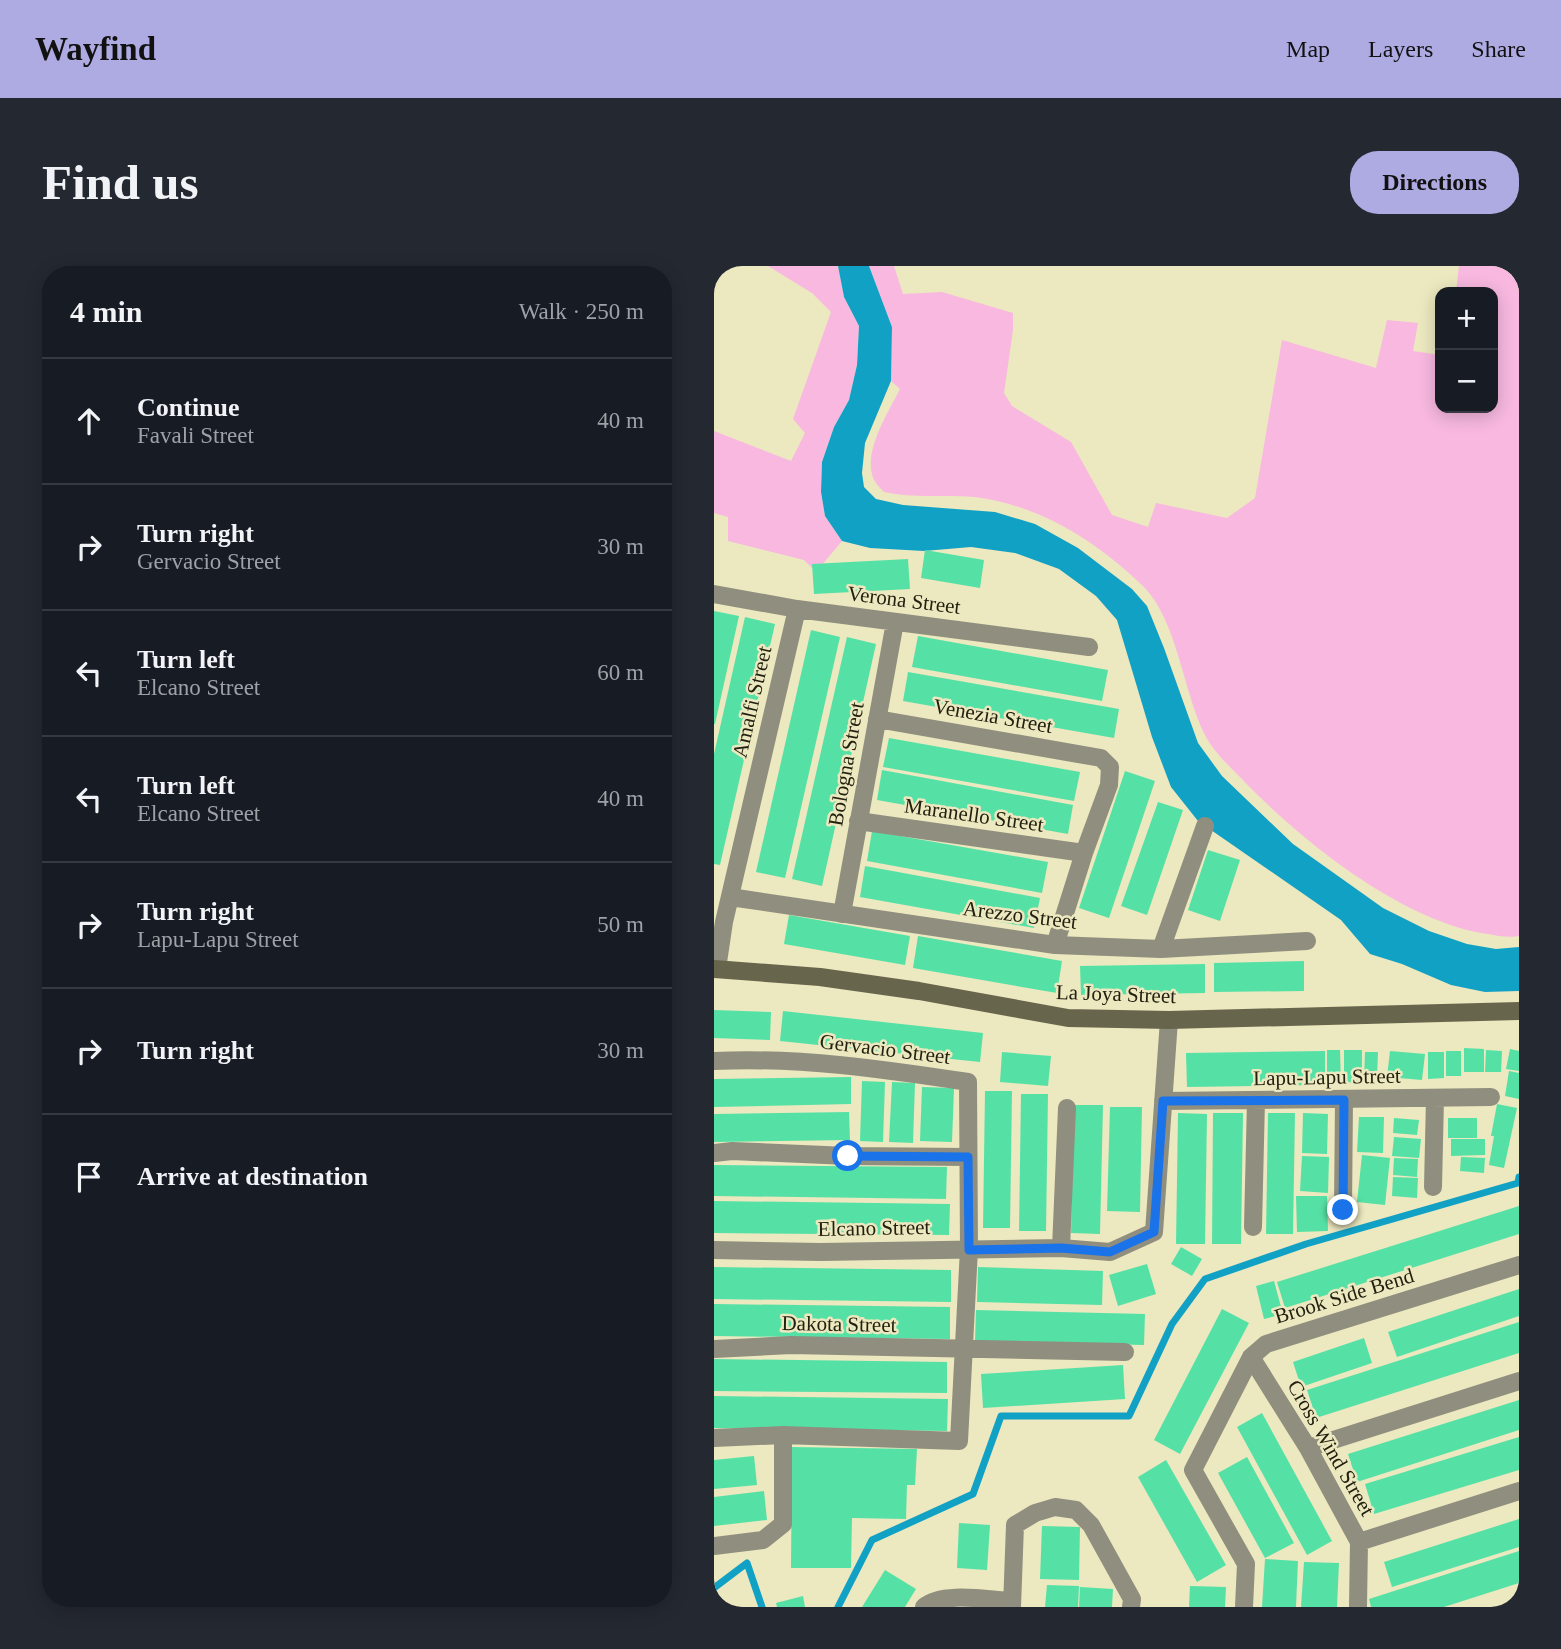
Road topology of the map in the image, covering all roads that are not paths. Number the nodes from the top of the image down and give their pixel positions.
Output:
1 (714, 594) edge
2 (797, 609) junction
3 (895, 622) junction
4 (1089, 647) dead end
5 (877, 719) junction
6 (859, 821) junction
7 (1205, 826) dead end
8 (1084, 853) junction
9 (730, 897) junction
10 (842, 914) junction
11 (1307, 941) dead end
12 (1055, 945) junction
13 (1161, 949) junction
14 (716, 969) edge
15 (1515, 1011) edge
16 (1169, 1020) junction
17 (714, 1061) edge
18 (1491, 1097) dead end
19 (1435, 1098) junction
20 (1256, 1100) junction
21 (1344, 1100) junction
22 (1163, 1101) junction
23 (1067, 1108) dead end
24 (714, 1153) edge
25 (968, 1157) junction
26 (1433, 1187) dead end
27 (1343, 1210) dead end
28 (1253, 1227) dead end
29 (1061, 1248) junction
30 (714, 1250) edge
31 (969, 1250) junction
32 (1519, 1265) edge
33 (963, 1348) junction
34 (714, 1349) edge
35 (1125, 1352) dead end
36 (1251, 1357) junction
37 (1519, 1381) edge
38 (783, 1435) junction
39 (714, 1438) edge
40 (1308, 1448) junction
41 (1519, 1491) edge
42 (1360, 1542) junction
43 (714, 1546) edge
44 (1012, 1604) edge
45 (924, 1607) edge
46 (1131, 1607) edge
47 (1244, 1607) edge
48 (1358, 1607) edge

1 - 2 street, Verona Street
2 - 3 street, Verona Street
2 - 9 street, Amalfi Street
3 - 4 street, Verona Street
3 - 5 street, Bologna Street
5 - 6 street, Bologna Street
5 - 8 street, Venezia Street
6 - 8 street, Maranello Street
6 - 10 street, Bologna Street
7 - 13 street
8 - 12 street
9 - 10 street, Arezzo Street
9 - 14 street, Amalfi Street
10 - 12 street, Arezzo Street
11 - 13 street, Arezzo Street
12 - 13 street, Arezzo Street
14 - 16 street, La Joya Street
15 - 16 street, La Joya Street
16 - 22 street, Elcano Street
17 - 25 street, Gervacio Street
18 - 19 street, Lapu-Lapu Street
19 - 21 street, Lapu-Lapu Street
19 - 26 street
20 - 21 street, Lapu-Lapu Street
20 - 22 street, Lapu-Lapu Street
20 - 28 street
21 - 27 street
22 - 29 street, Elcano Street
23 - 29 street
24 - 25 street
25 - 31 street, Gervacio Street
29 - 31 street, Elcano Street
30 - 31 street, Elcano Street
31 - 33 street, Gervacio Street
32 - 36 street, Brook Side Bend
33 - 34 street, Dakota Street
33 - 35 street, Dakota Street
33 - 38 street, Gervacio Street
36 - 40 street, Cross Wind Street
36 - 47 street
37 - 40 street
38 - 39 street
38 - 43 street
40 - 42 street, Cross Wind Street
41 - 42 street
42 - 48 street, Cross Wind Street
44 - 45 street
44 - 46 street

